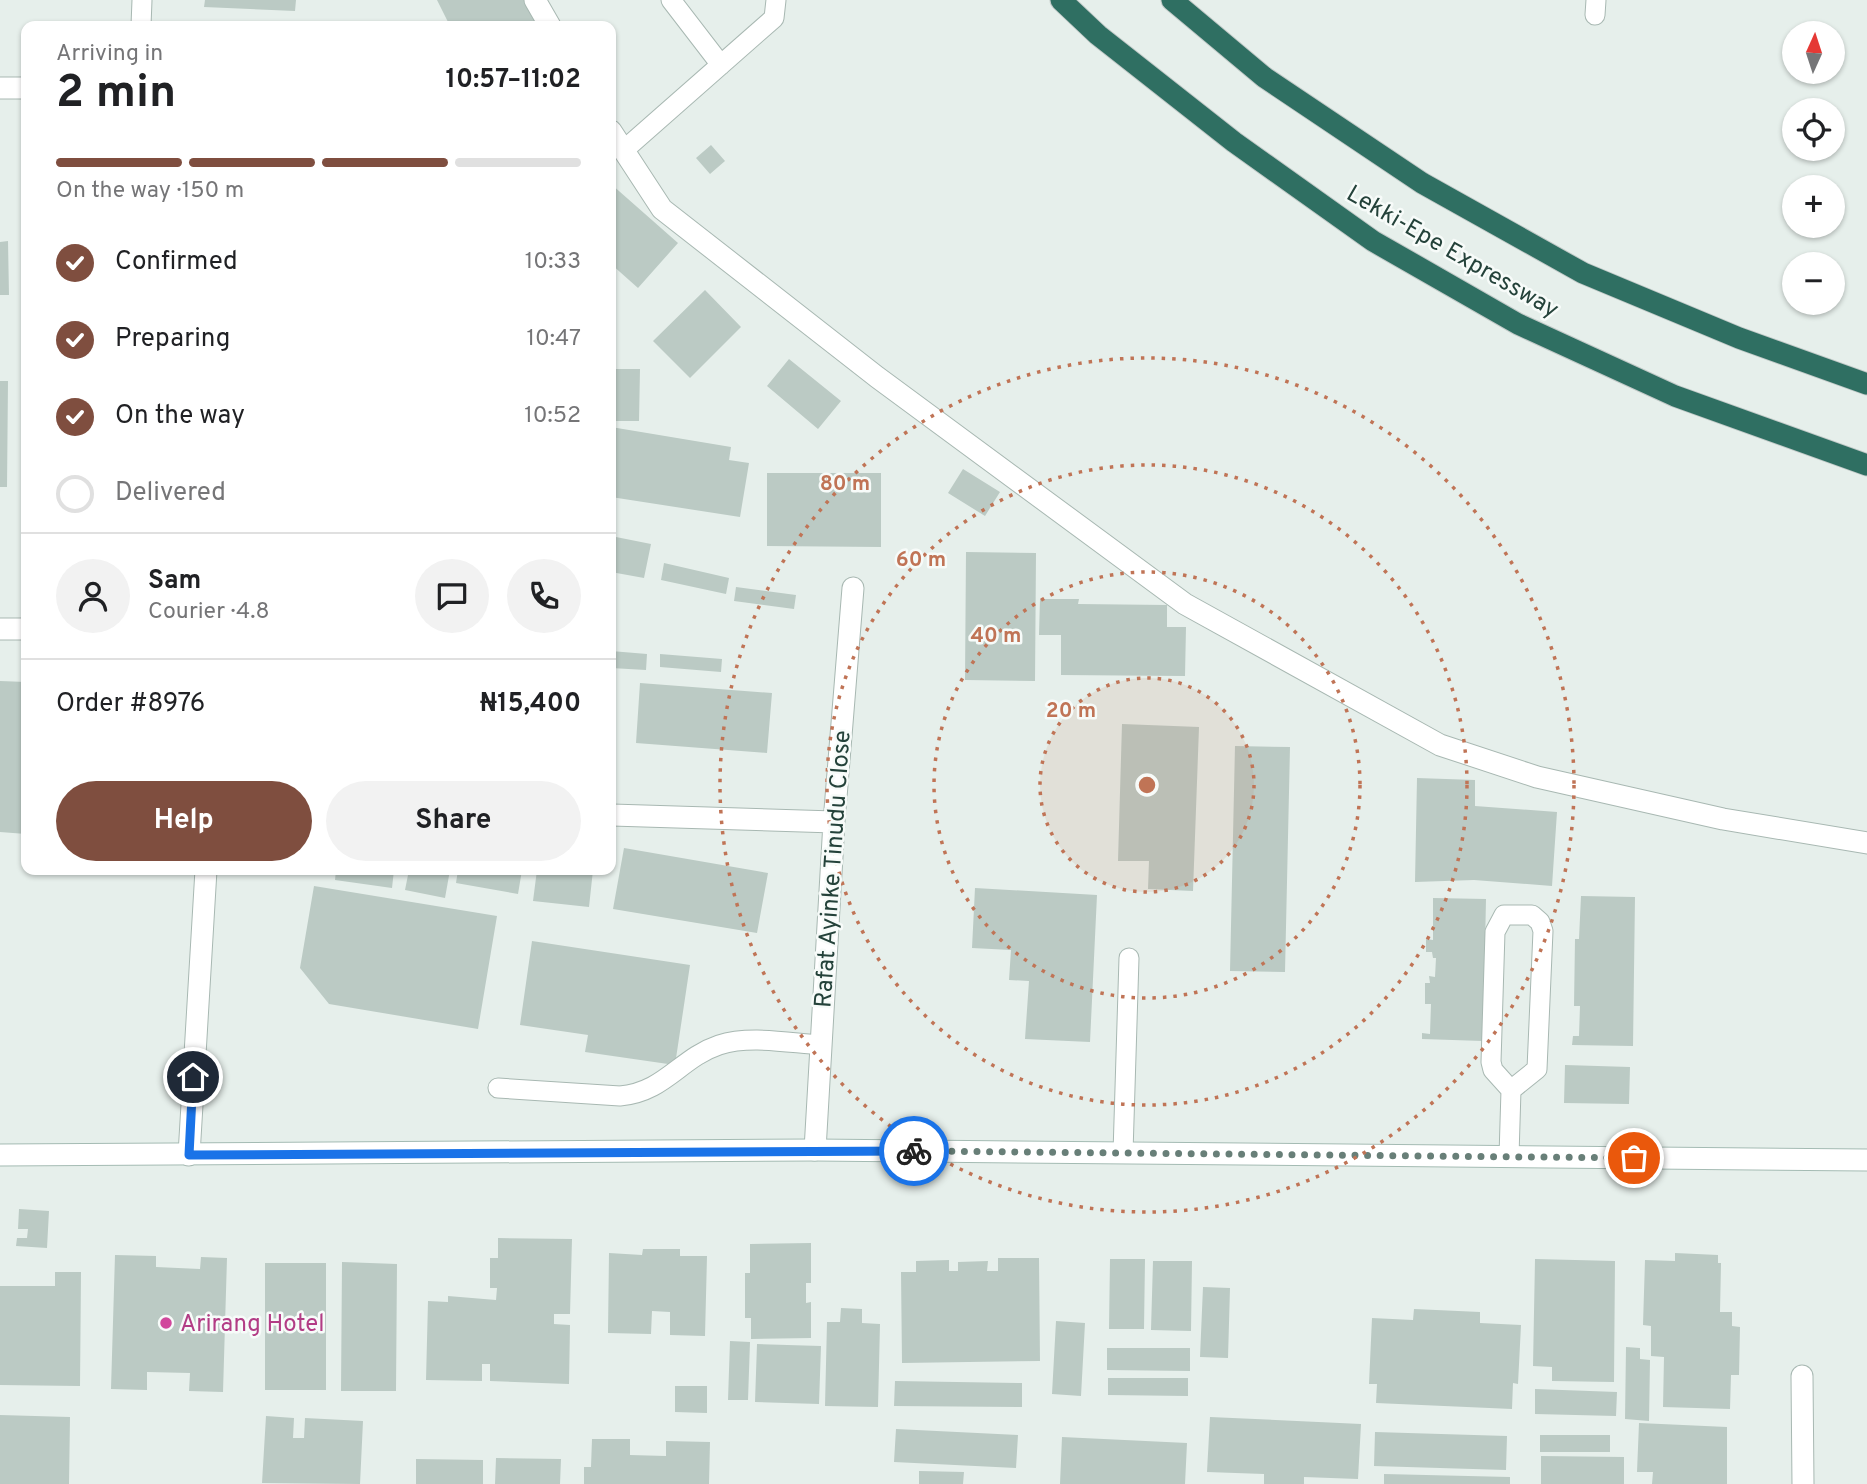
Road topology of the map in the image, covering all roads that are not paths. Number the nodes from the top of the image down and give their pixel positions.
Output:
1 (142, 0) edge
2 (534, 0) edge
3 (671, 0) edge
4 (776, 0) edge
5 (1061, 0) edge
6 (1172, 0) edge
7 (141, 21) edge
8 (547, 21) edge
9 (721, 65) junction
10 (0, 88) edge
11 (21, 88) edge
12 (616, 138) edge
13 (624, 150) junction
14 (1867, 384) edge
15 (1867, 465) edge
16 (853, 588) dead end
17 (0, 629) edge
18 (21, 629) edge
19 (616, 815) edge
20 (834, 822) junction
21 (1867, 843) edge
22 (206, 875) edge
23 (1129, 958) dead end
24 (821, 1045) junction
25 (498, 1087) dead end
26 (1511, 1090) junction
27 (815, 1150) junction
28 (1123, 1153) junction
29 (0, 1155) edge
30 (189, 1155) junction
31 (1509, 1156) junction
32 (1867, 1160) edge
33 (1802, 1376) dead end
34 (1803, 1484) edge

1 - 7 lane
2 - 8 street
3 - 9 lane
4 - 9 lane
5 - 15 highway, Lekki-Epe Expressway
6 - 14 highway, Lekki-Epe Expressway
9 - 13 lane
10 - 11 street
12 - 13 street
13 - 21 street
16 - 20 street, Rafat Ayinke Tinudu Close
17 - 18 street
19 - 20 street
20 - 24 street, Rafat Ayinke Tinudu Close
22 - 30 street
23 - 28 lane
24 - 25 lane
24 - 27 street, Rafat Ayinke Tinudu Close
26 - 26 lane
26 - 31 lane
27 - 28 street
27 - 30 street
28 - 31 street
29 - 30 street
31 - 32 street
33 - 34 street

